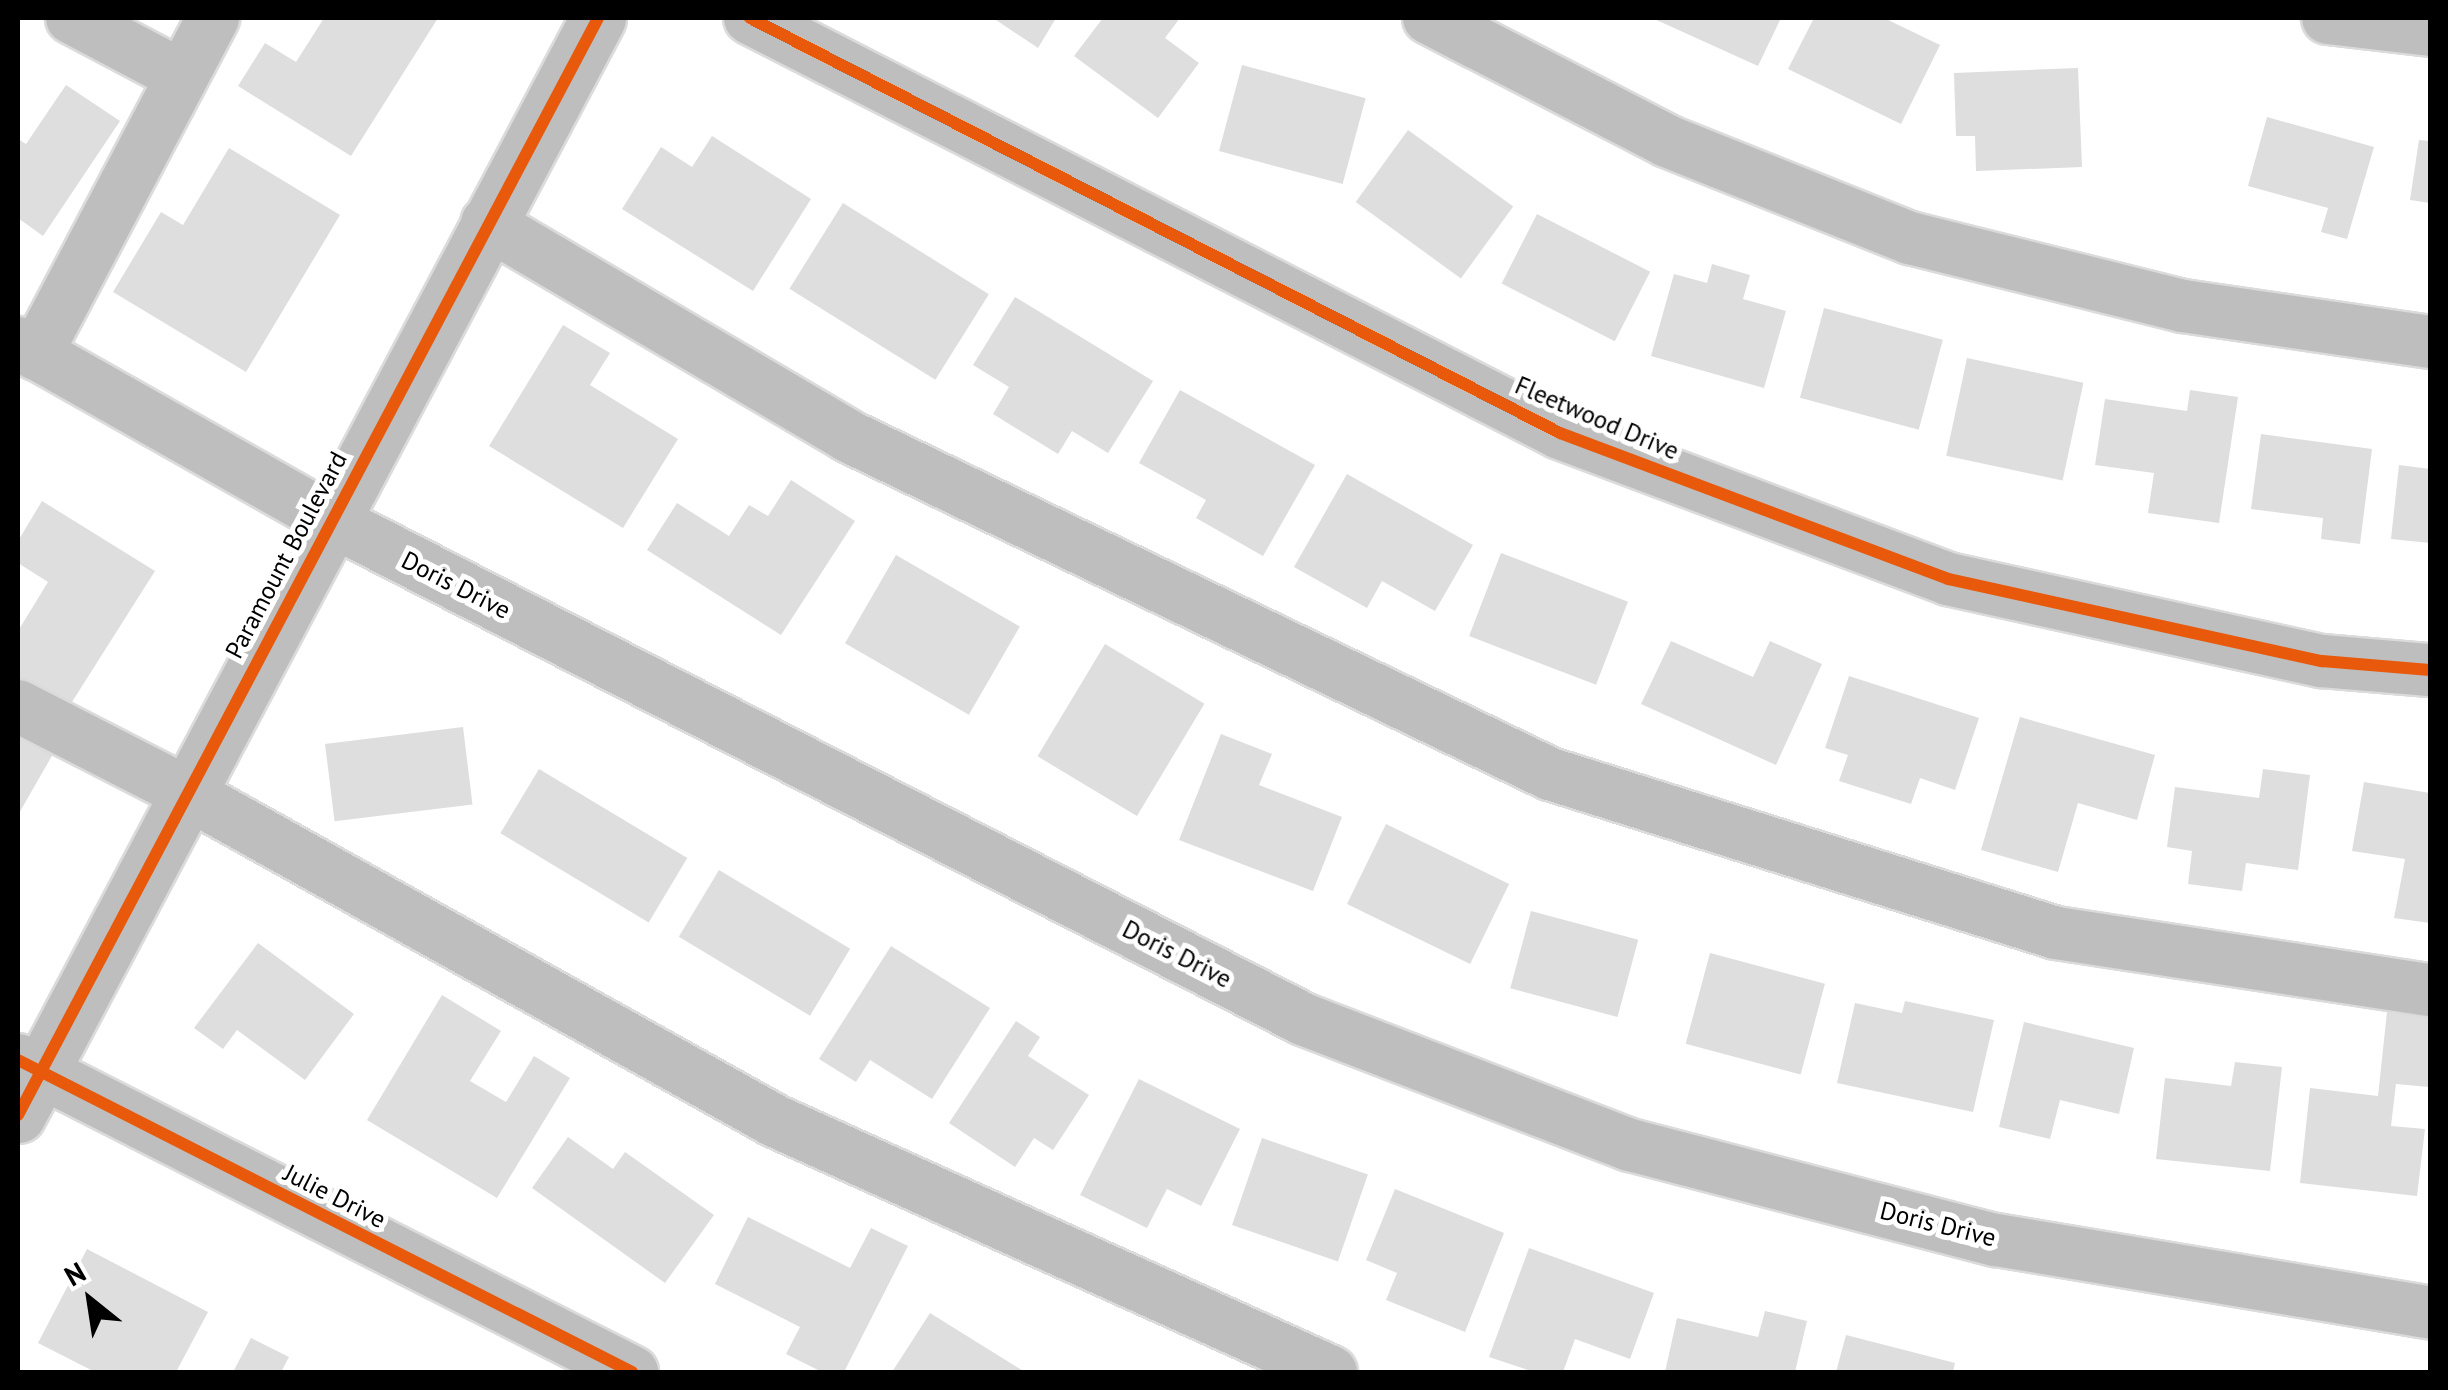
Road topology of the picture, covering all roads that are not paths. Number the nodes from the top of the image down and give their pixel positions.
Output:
1 (72, 18) edge
2 (214, 18) edge
3 (598, 18) edge
4 (750, 18) edge
5 (1429, 18) edge
6 (2328, 18) edge
7 (2430, 30) edge
8 (182, 76) junction
9 (487, 223) junction
10 (2430, 342) edge
11 (27, 349) edge
12 (329, 520) junction
13 (2430, 670) edge
14 (18, 706) edge
15 (187, 793) junction
16 (2430, 990) edge
17 (25, 1082) edge
18 (2430, 1313) edge
19 (632, 1372) edge
20 (1331, 1372) edge

1 - 8 street
2 - 8 street
3 - 9 main road, Paramount Boulevard
4 - 13 street, Fleetwood Drive
5 - 10 street
6 - 7 street
8 - 11 street
9 - 12 main road, Paramount Boulevard
9 - 16 street
11 - 12 street, Doris Drive
12 - 15 main road, Paramount Boulevard
12 - 18 street, Doris Drive
14 - 15 street
15 - 17 main road, Paramount Boulevard
15 - 20 street
17 - 19 street, Julie Drive

